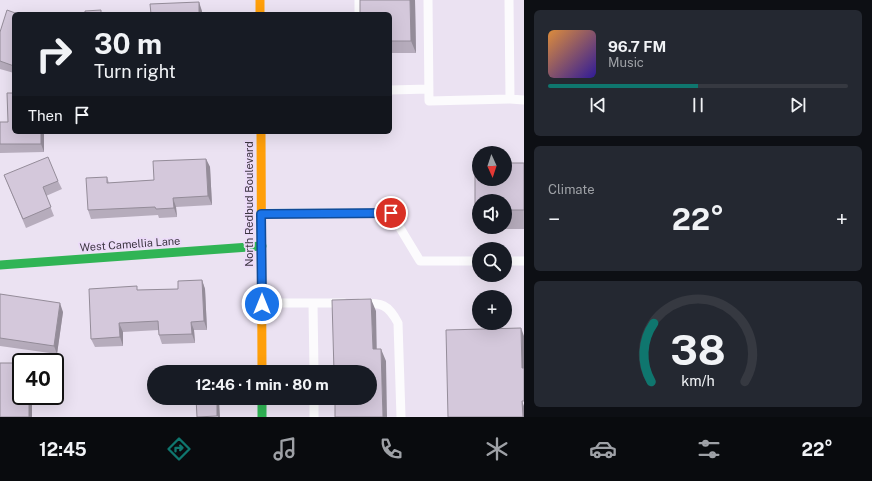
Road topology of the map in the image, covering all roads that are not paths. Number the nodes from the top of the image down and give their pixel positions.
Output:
1 (260, 0) edge
2 (359, 0) edge
3 (428, 0) edge
4 (509, 0) edge
5 (260, 12) edge
6 (359, 12) edge
7 (392, 90) edge
8 (429, 90) junction
9 (510, 99) junction
10 (524, 100) edge
11 (261, 134) edge
12 (261, 214) junction
13 (262, 246) junction
14 (472, 261) edge
15 (512, 261) edge
16 (524, 261) edge
17 (0, 265) edge
18 (314, 303) junction
19 (262, 304) junction
20 (262, 365) edge
21 (314, 365) edge
22 (262, 405) edge
23 (314, 405) edge
24 (262, 417) edge
25 (314, 417) edge
26 (401, 417) edge

1 - 5 street
2 - 6 lane
3 - 8 lane
4 - 9 lane
7 - 8 lane
8 - 9 lane
9 - 10 lane
11 - 12 street, North Redbud Boulevard
12 - 13 street, North Redbud Boulevard
12 - 14 lane
13 - 17 street, West Camellia Lane
13 - 19 street, North Redbud Boulevard
15 - 16 lane
18 - 19 lane
18 - 21 lane
18 - 26 lane
19 - 20 street, North Redbud Boulevard
22 - 24 street
23 - 25 lane

